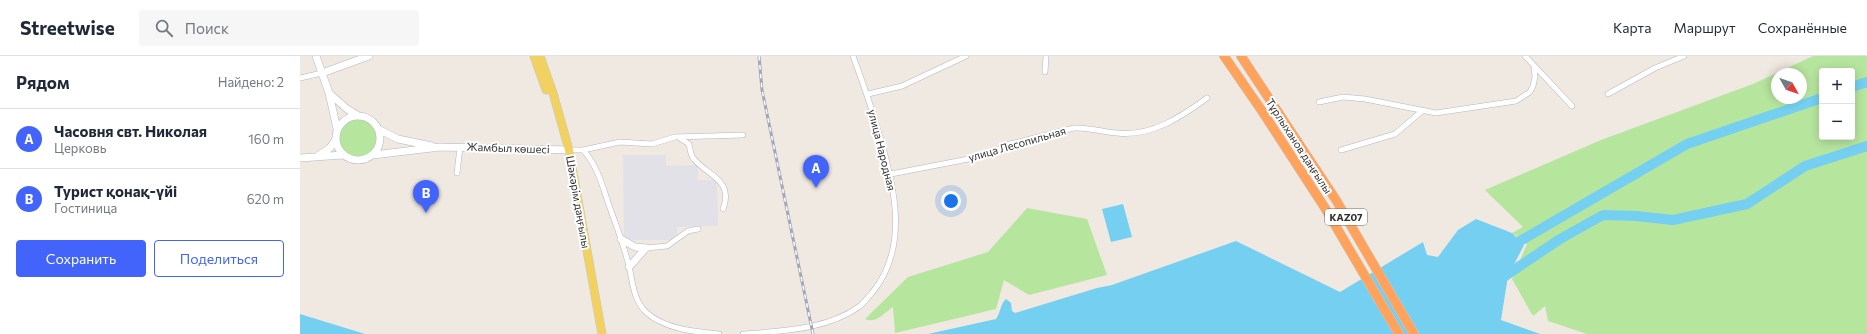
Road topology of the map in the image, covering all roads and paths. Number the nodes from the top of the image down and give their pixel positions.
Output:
1 (316, 56) edge
2 (369, 56) edge
3 (534, 56) edge
4 (540, 56) edge
5 (853, 56) edge
6 (966, 56) edge
7 (1046, 56) edge
8 (1224, 56) edge
9 (1241, 56) edge
10 (1533, 56) edge
11 (1684, 56) edge
12 (1526, 58) edge
13 (1534, 66) junction
14 (1046, 72) dead end
15 (322, 73) junction
16 (300, 78) edge
17 (329, 93) junction
18 (868, 94) junction
19 (1608, 94) dead end
20 (1207, 98) dead end
21 (1319, 102) dead end
22 (1572, 106) dead end
23 (1422, 111) junction
24 (357, 115) junction
25 (338, 129) junction
26 (380, 130) junction
27 (743, 135) dead end
28 (675, 137) junction
29 (336, 139) junction
30 (440, 147) junction
31 (460, 147) junction
32 (569, 150) junction
33 (583, 150) junction
34 (1342, 150) dead end
35 (343, 155) junction
36 (373, 155) junction
37 (316, 157) junction
38 (300, 158) edge
39 (457, 172) dead end
40 (891, 174) junction
41 (723, 209) dead end
42 (698, 228) dead end
43 (621, 239) junction
44 (646, 248) junction
45 (629, 267) junction
46 (602, 334) edge
47 (719, 334) edge
48 (743, 334) edge
49 (1399, 334) edge
50 (1414, 334) edge

1 - 15 street
2 - 15 street
3 - 32 main road
4 - 32 main road
5 - 18 street, улица Народная
6 - 18 street
7 - 14 street
8 - 49 highway, Тұрлыханов даңғылы / KAZ07
9 - 50 highway, Тұрлыханов даңғылы / KAZ07
10 - 12 street
11 - 19 street
12 - 13 street
13 - 22 street
13 - 23 street
15 - 16 street
15 - 17 street
17 - 24 street
17 - 25 street
18 - 40 street, улица Народная
20 - 40 street, улица Лесопильная
21 - 23 street
23 - 34 street
24 - 25 street
24 - 26 street
25 - 29 street
26 - 30 street, Жамбыл көшесі
26 - 36 street
27 - 28 street, Жамбыл көшесі
28 - 33 street, Жамбыл көшесі
28 - 41 street
29 - 35 street
29 - 37 street
30 - 31 street, Жамбыл көшесі
30 - 36 street, Жамбыл көшесі
31 - 32 street, Жамбыл көшесі
31 - 39 street
32 - 33 street, Жамбыл көшесі
32 - 46 main road, Шәкәрім даңғылы
33 - 43 street
35 - 36 street
35 - 37 street
37 - 38 street
40 - 48 street, улица Народная
42 - 44 street
43 - 44 street
43 - 45 street
44 - 45 street
45 - 47 street

